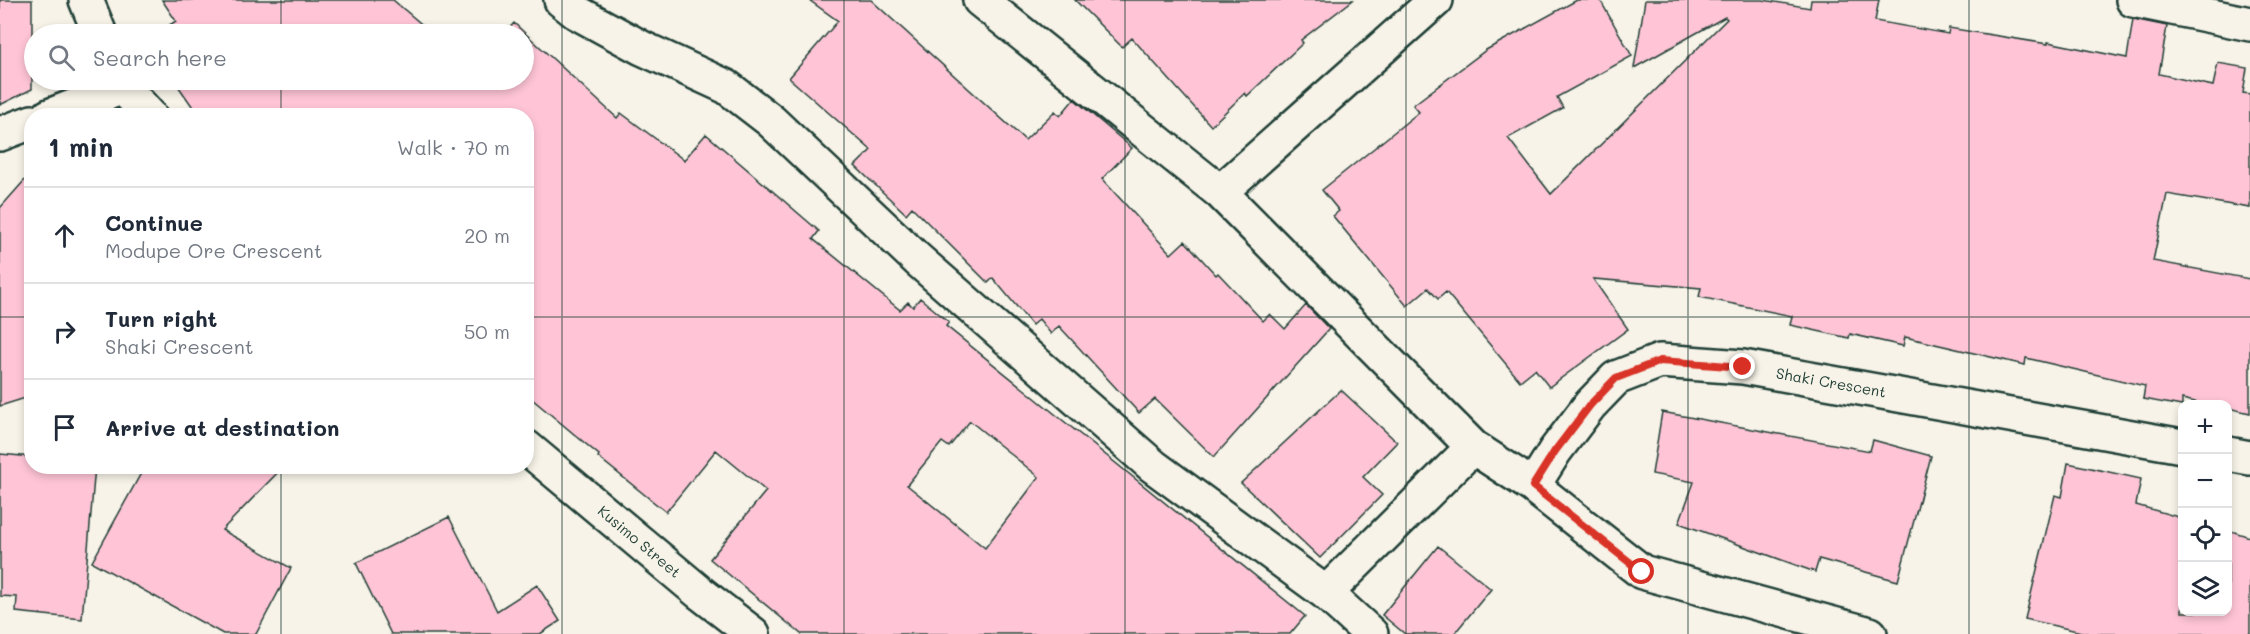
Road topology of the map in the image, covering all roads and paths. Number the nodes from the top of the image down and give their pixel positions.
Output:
1 (86, 0) edge
2 (561, 0) edge
3 (980, 0) edge
4 (1436, 0) edge
5 (2133, 0) edge
6 (96, 24) edge
7 (2250, 24) edge
8 (107, 90) edge
9 (128, 90) edge
10 (67, 108) edge
11 (143, 108) edge
12 (24, 125) edge
13 (0, 134) edge
14 (1220, 192) junction
15 (2178, 445) edge
16 (1473, 447) junction
17 (534, 454) edge
18 (2232, 455) edge
19 (2250, 458) edge
20 (1533, 486) junction
21 (1326, 593) junction
22 (753, 634) edge
23 (1371, 634) edge
24 (1870, 634) edge

1 - 6 street
2 - 21 street
3 - 14 street
4 - 14 street
5 - 7 street
8 - 10 street
9 - 11 street
12 - 13 street
14 - 16 street
15 - 20 street, Shaki Crescent
16 - 20 street
16 - 21 street
17 - 22 street, Kusimo Street
18 - 19 street
20 - 24 street
21 - 23 street

